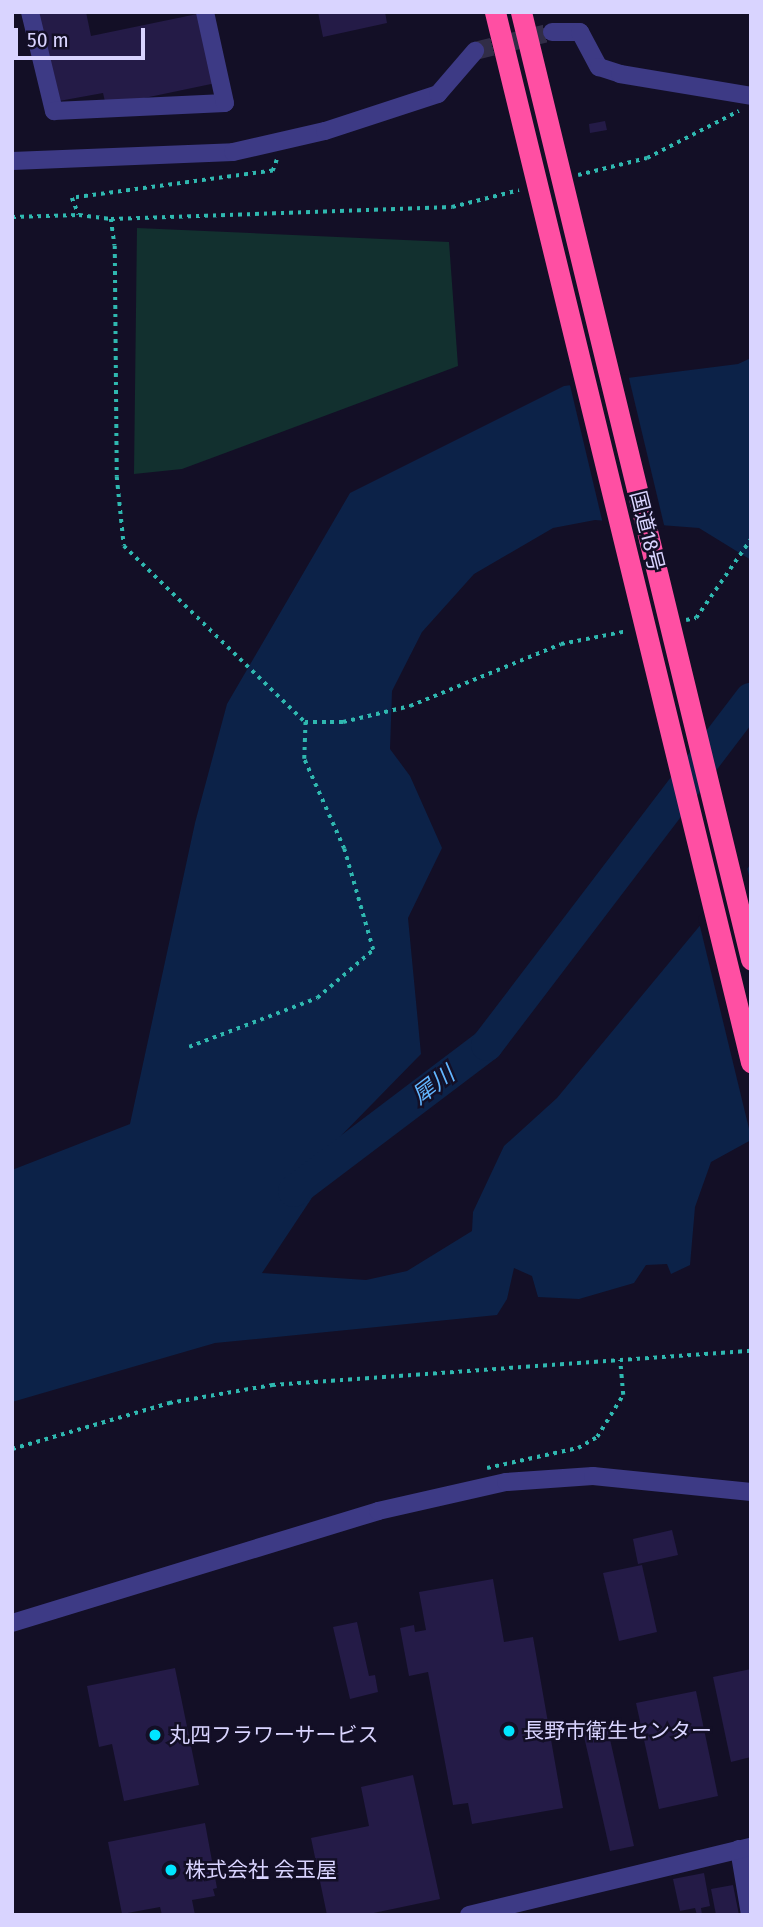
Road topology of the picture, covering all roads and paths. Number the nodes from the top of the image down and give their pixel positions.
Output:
1 (30, 12) edge
2 (205, 12) edge
3 (495, 12) edge
4 (521, 12) edge
5 (552, 32) tunnel mouth
6 (475, 51) tunnel mouth
7 (751, 96) edge
8 (751, 105) edge
9 (284, 141) junction
10 (12, 161) edge
11 (569, 178) dead end
12 (530, 187) dead end
13 (79, 215) junction
14 (12, 217) edge
15 (111, 219) junction
16 (751, 539) edge
17 (682, 620) dead end
18 (628, 631) dead end
19 (304, 722) junction
20 (751, 959) edge
21 (189, 1047) dead end
22 (751, 1062) edge
23 (751, 1351) edge
24 (620, 1360) junction
25 (12, 1448) edge
26 (463, 1490) junction
27 (751, 1492) edge
28 (12, 1623) edge
29 (745, 1848) edge
30 (469, 1915) edge
31 (750, 1915) edge

1 - 2 street
3 - 22 highway, 国道18号
4 - 20 highway, 国道18号
5 - 7 street
6 - 9 street
8 - 11 path
9 - 10 street
9 - 13 path
12 - 15 path
13 - 14 path
13 - 15 path
15 - 19 path
16 - 17 path
18 - 19 path
19 - 21 path
23 - 24 path
24 - 25 path
24 - 26 path
26 - 27 street
26 - 28 street
29 - 30 street
29 - 31 street

